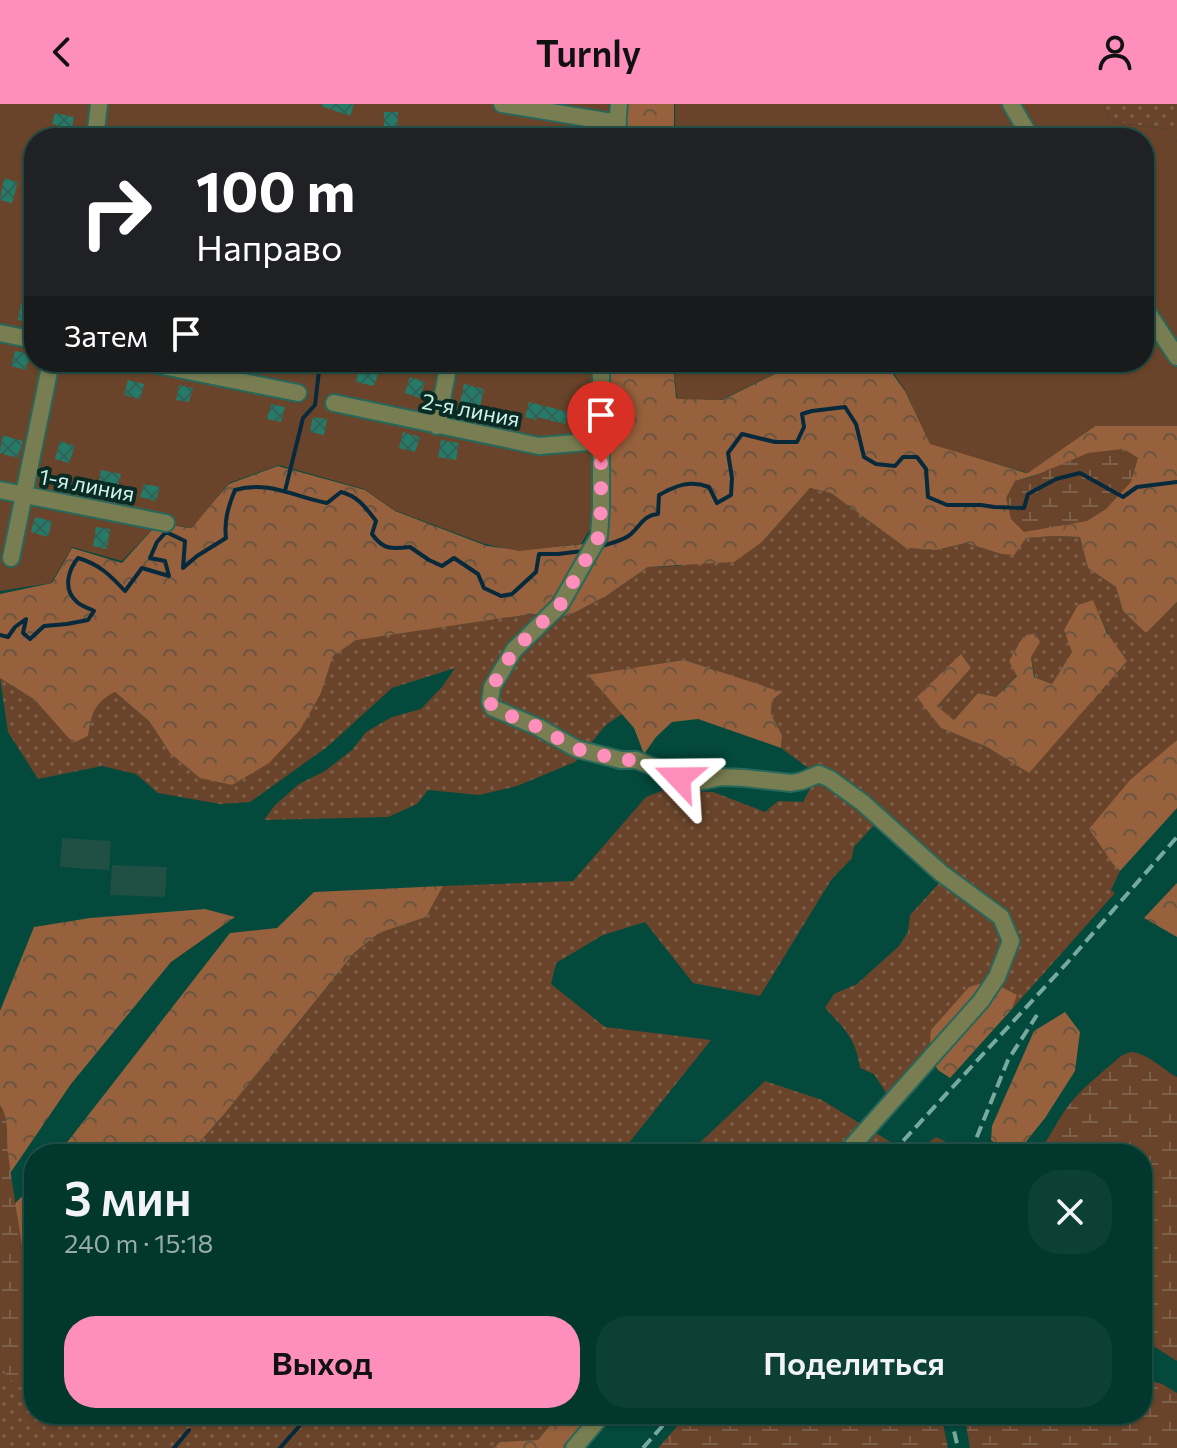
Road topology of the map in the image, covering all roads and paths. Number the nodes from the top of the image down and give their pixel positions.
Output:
1 (99, 104) edge
2 (502, 104) edge
3 (619, 104) edge
4 (1011, 104) edge
5 (96, 128) edge
6 (608, 128) edge
7 (617, 128) edge
8 (1025, 128) edge
9 (1154, 322) edge
10 (0, 333) edge
11 (24, 338) edge
12 (1177, 357) edge
13 (49, 372) edge
14 (193, 372) edge
15 (447, 372) edge
16 (601, 372) edge
17 (298, 393) dead end
18 (334, 403) dead end
19 (437, 426) junction
20 (600, 441) junction
21 (0, 490) edge
22 (24, 495) junction
23 (166, 523) dead end
24 (11, 558) dead end
25 (854, 1144) edge
26 (594, 1424) edge
27 (574, 1448) edge

1 - 5 street
2 - 6 street
3 - 7 street
4 - 8 street
9 - 12 street
10 - 11 street
13 - 22 street
14 - 17 street
15 - 19 street
16 - 20 street
18 - 19 street, 2-я линия
19 - 20 street, 2-я линия
20 - 25 street
21 - 22 street, 1-я линия
22 - 23 street, 1-я линия
22 - 24 street
26 - 27 street

